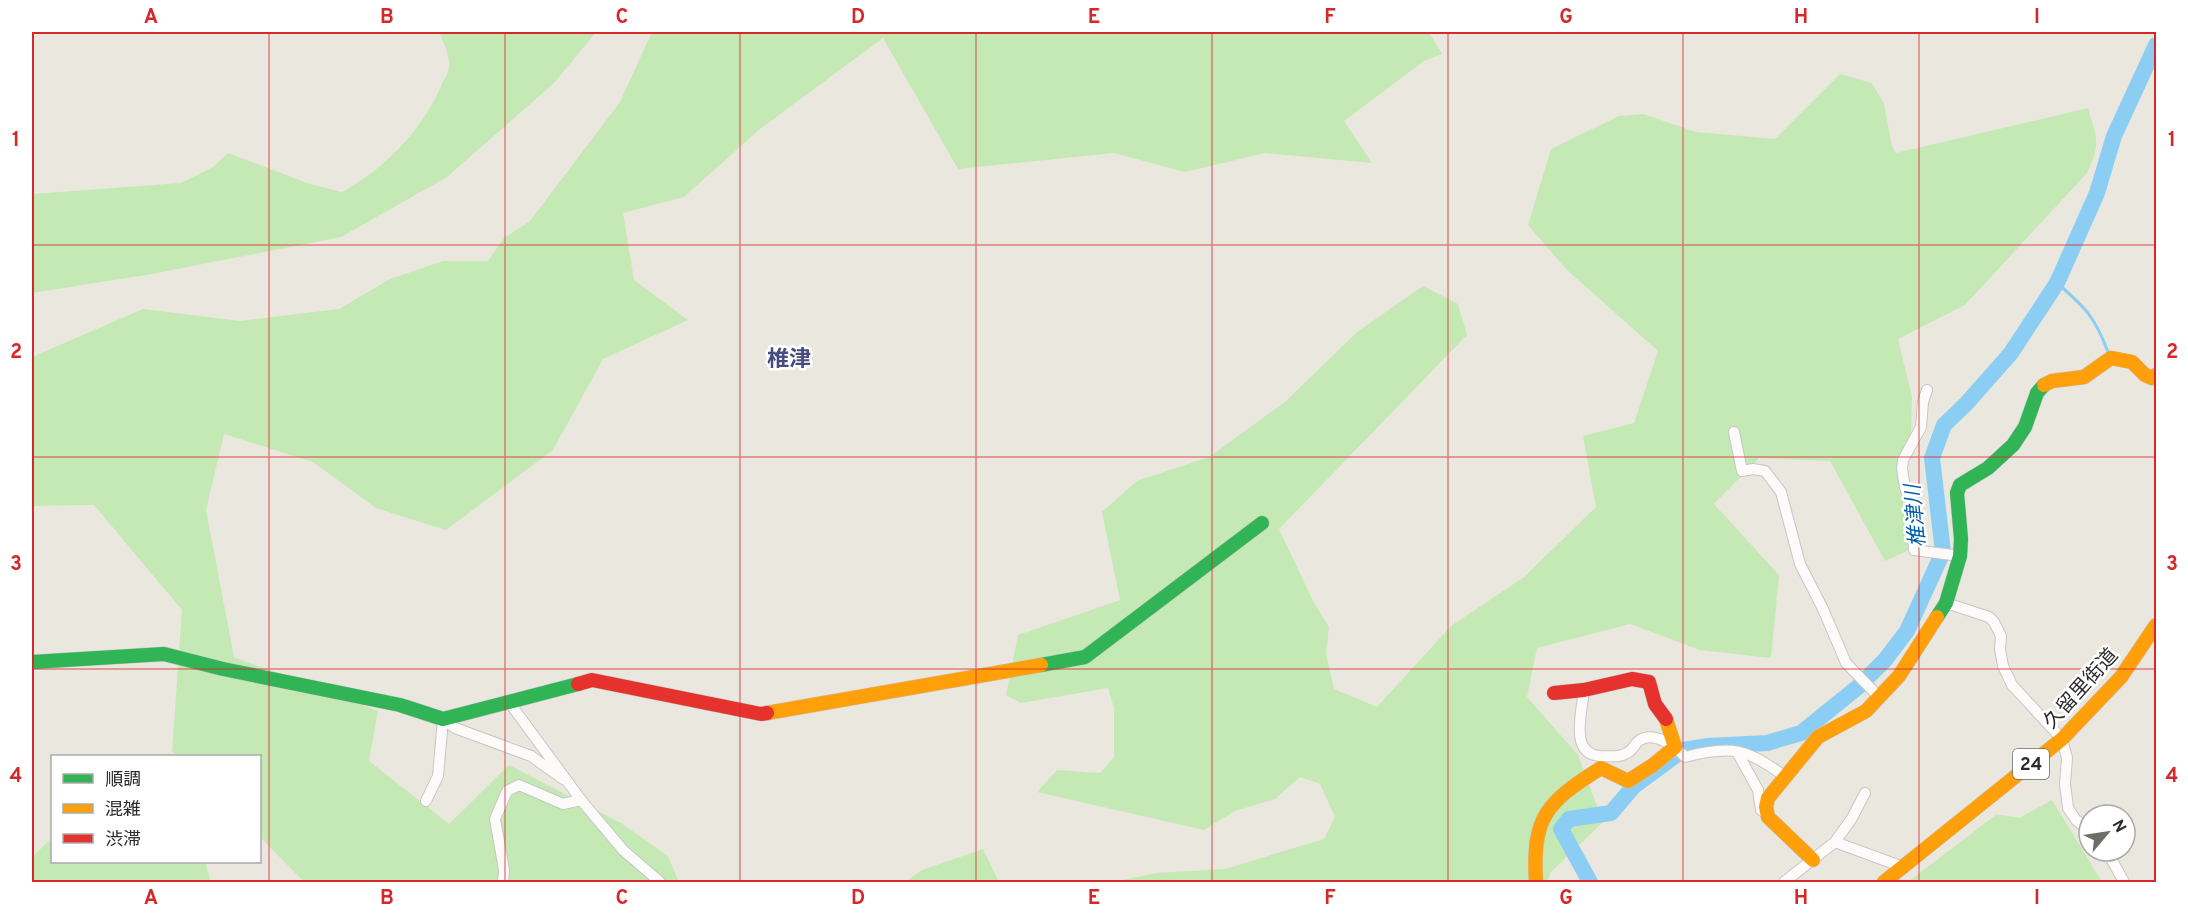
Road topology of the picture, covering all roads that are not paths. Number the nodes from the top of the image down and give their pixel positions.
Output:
1 (2157, 375) edge
2 (1927, 390) dead end
3 (1734, 432) dead end
4 (1262, 523) dead end
5 (1960, 556) junction
6 (1946, 603) junction
7 (2157, 625) edge
8 (32, 662) edge
9 (1584, 690) junction
10 (1554, 693) dead end
11 (1880, 698) junction
12 (509, 702) junction
13 (443, 719) junction
14 (2062, 739) junction
15 (1675, 747) junction
16 (546, 751) junction
17 (1737, 752) junction
18 (535, 758) junction
19 (1785, 777) junction
20 (571, 785) junction
21 (1865, 793) dead end
22 (581, 800) junction
23 (426, 801) dead end
24 (1768, 817) junction
25 (2077, 821) edge
26 (1835, 842) junction
27 (1813, 860) junction
28 (2114, 863) edge
29 (1904, 867) junction
30 (503, 882) edge
31 (660, 882) edge
32 (1536, 882) edge
33 (1784, 882) edge
34 (1884, 882) edge
35 (2124, 882) edge

1 - 5 street
2 - 5 street
3 - 11 street
4 - 12 street
5 - 6 street
6 - 11 street
6 - 14 street
7 - 14 street, 久留里街道 / 24
8 - 13 street
9 - 10 street
9 - 15 street
9 - 15 street
11 - 19 street
12 - 13 street
12 - 16 street
13 - 18 street
13 - 23 street
14 - 25 street
14 - 29 street, 久留里街道 / 24
15 - 17 street
15 - 32 street
16 - 18 street
16 - 20 street
17 - 19 street
17 - 24 street
18 - 20 street
19 - 24 street
20 - 22 street
21 - 26 street
22 - 30 street
22 - 31 street
24 - 27 street
26 - 27 street
26 - 29 street
27 - 33 street
28 - 35 street
29 - 34 street, 久留里街道 / 24

